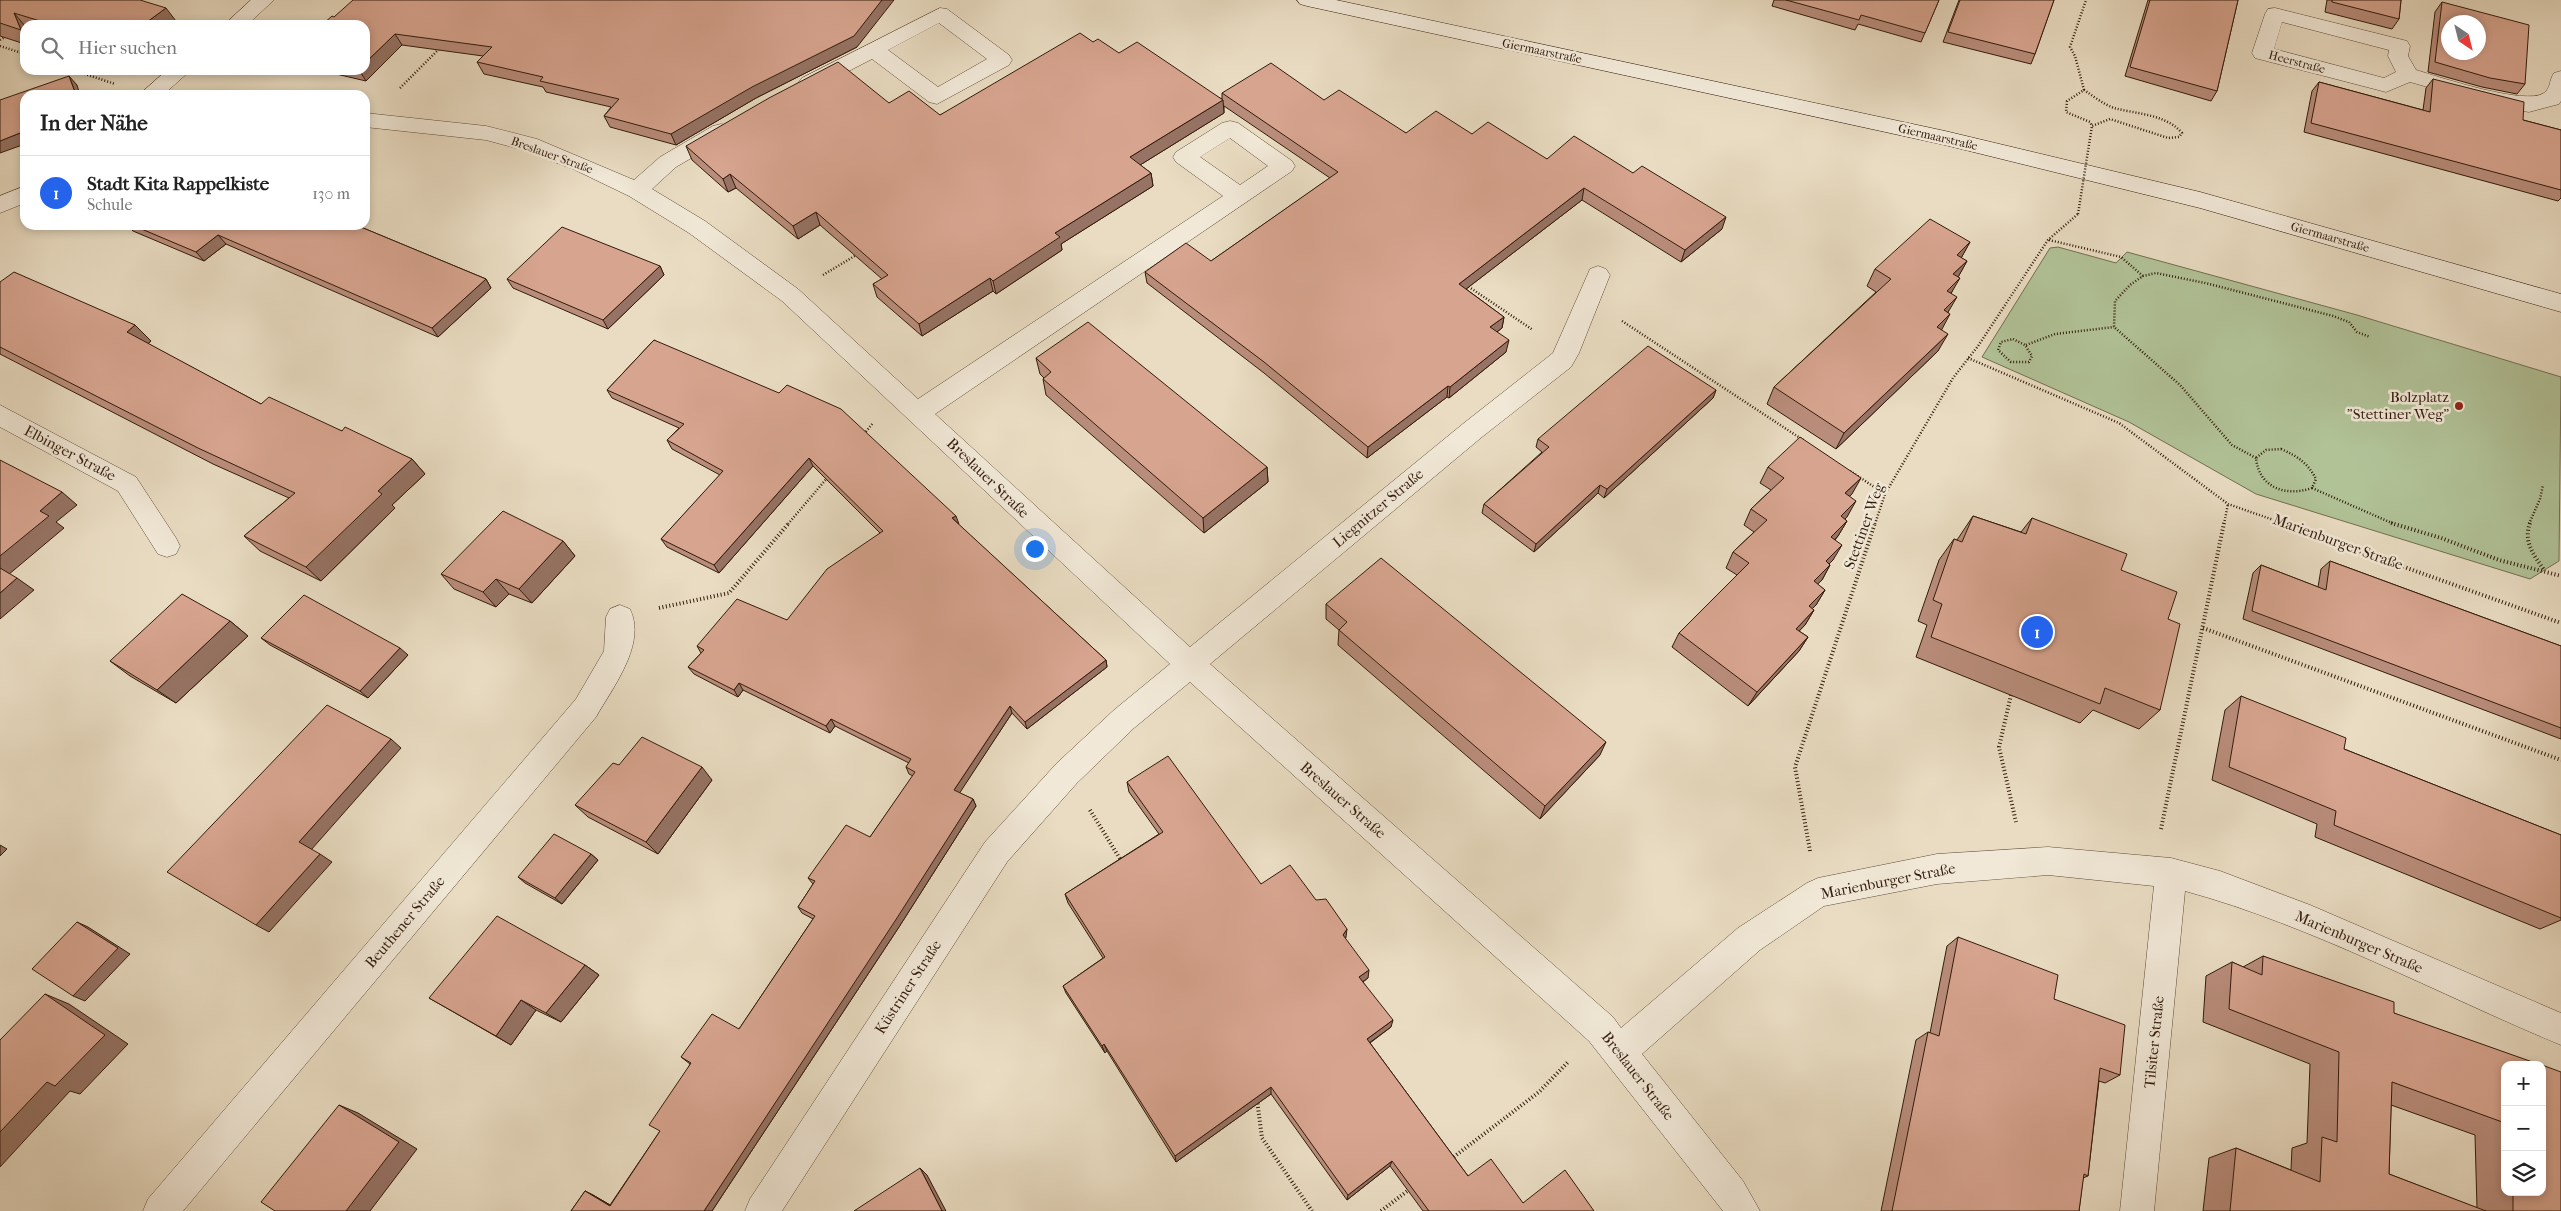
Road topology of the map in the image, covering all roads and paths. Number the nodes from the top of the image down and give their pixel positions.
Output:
1 (264, 0) edge
2 (1307, 0) edge
3 (2086, 0) edge
4 (240, 20) edge
5 (8, 35) edge
6 (0, 40) edge
7 (446, 42) edge
8 (0, 46) edge
9 (874, 50) junction
10 (20, 52) edge
11 (88, 75) edge
12 (174, 75) edge
13 (2408, 75) junction
14 (2561, 78) edge
15 (118, 85) dead end
16 (156, 90) edge
17 (2084, 90) junction
18 (792, 92) edge
19 (741, 119) edge
20 (370, 120) edge
21 (2092, 126) junction
22 (637, 190) junction
23 (1238, 195) dead end
24 (20, 196) edge
25 (0, 205) edge
26 (2048, 240) junction
27 (865, 249) edge
28 (1598, 275) dead end
29 (2143, 276) junction
30 (1460, 281) edge
31 (790, 295) junction
32 (2561, 304) edge
33 (1587, 305) junction
34 (2114, 326) junction
35 (2370, 337) dead end
36 (2026, 345) junction
37 (1567, 353) junction
38 (1968, 358) junction
39 (912, 406) junction
40 (0, 415) edge
41 (864, 434) edge
42 (1810, 444) edge
43 (2256, 458) junction
44 (1843, 466) edge
45 (832, 472) edge
46 (2544, 485) dead end
47 (2312, 488) junction
48 (1885, 494) junction
49 (2228, 504) junction
50 (167, 546) dead end
51 (2544, 570) junction
52 (2561, 576) edge
53 (620, 617) joint
54 (2561, 623) edge
55 (2203, 628) junction
56 (1190, 665) junction
57 (2011, 695) edge
58 (2561, 760) edge
59 (1067, 773) junction
60 (2028, 863) junction
61 (1124, 865) edge
62 (2162, 872) junction
63 (1818, 893) junction
64 (2561, 1029) edge
65 (1610, 1040) junction
66 (1256, 1097) edge
67 (1444, 1164) edge
68 (1413, 1187) edge
69 (160, 1211) edge
70 (762, 1211) edge
71 (1312, 1211) edge
72 (1381, 1211) edge
73 (1743, 1211) edge
74 (2137, 1211) edge

1 - 4 street
2 - 32 street, Giermaarstraße
3 - 17 path
5 - 6 path
7 - 20 path
8 - 10 path
9 - 9 street
9 - 18 street
11 - 15 path
12 - 16 street
13 - 13 street, Heerstraße
13 - 14 street
17 - 21 path
17 - 21 path
19 - 22 street
20 - 22 street, Breslauer Straße
21 - 26 path, Stettiner Weg, bridge
22 - 31 street, Breslauer Straße
23 - 39 street
24 - 25 street
26 - 29 path
26 - 38 path, Stettiner Weg
27 - 31 path
28 - 33 street, Liegnitzer Straße
29 - 34 path
29 - 35 path
30 - 37 path
31 - 39 street, Breslauer Straße
33 - 37 street, Liegnitzer Straße
33 - 42 path
34 - 36 path
34 - 43 path
36 - 36 path
37 - 56 street, Liegnitzer Straße
38 - 48 path, Stettiner Weg
38 - 49 path, Marienburger Straße
39 - 41 path
39 - 56 street, Breslauer Straße
40 - 50 street, Elbinger Straße
43 - 47 path
43 - 47 path
44 - 48 path
45 - 53 path
46 - 51 path
47 - 51 path
48 - 63 path, Stettiner Weg
49 - 54 path, Marienburger Straße
49 - 55 path
51 - 52 path
53 - 69 street, Beuthener Straße
55 - 58 path
55 - 62 path
56 - 59 street, Küstriner Straße
56 - 65 street, Breslauer Straße
57 - 60 path
59 - 61 path
59 - 70 street, Küstriner Straße
60 - 62 street, Marienburger Straße
60 - 63 street, Marienburger Straße
62 - 64 street, Marienburger Straße
62 - 74 street, Tilsiter Straße
63 - 65 street, Marienburger Straße
65 - 67 path
65 - 73 street, Breslauer Straße
66 - 71 path
68 - 72 path

